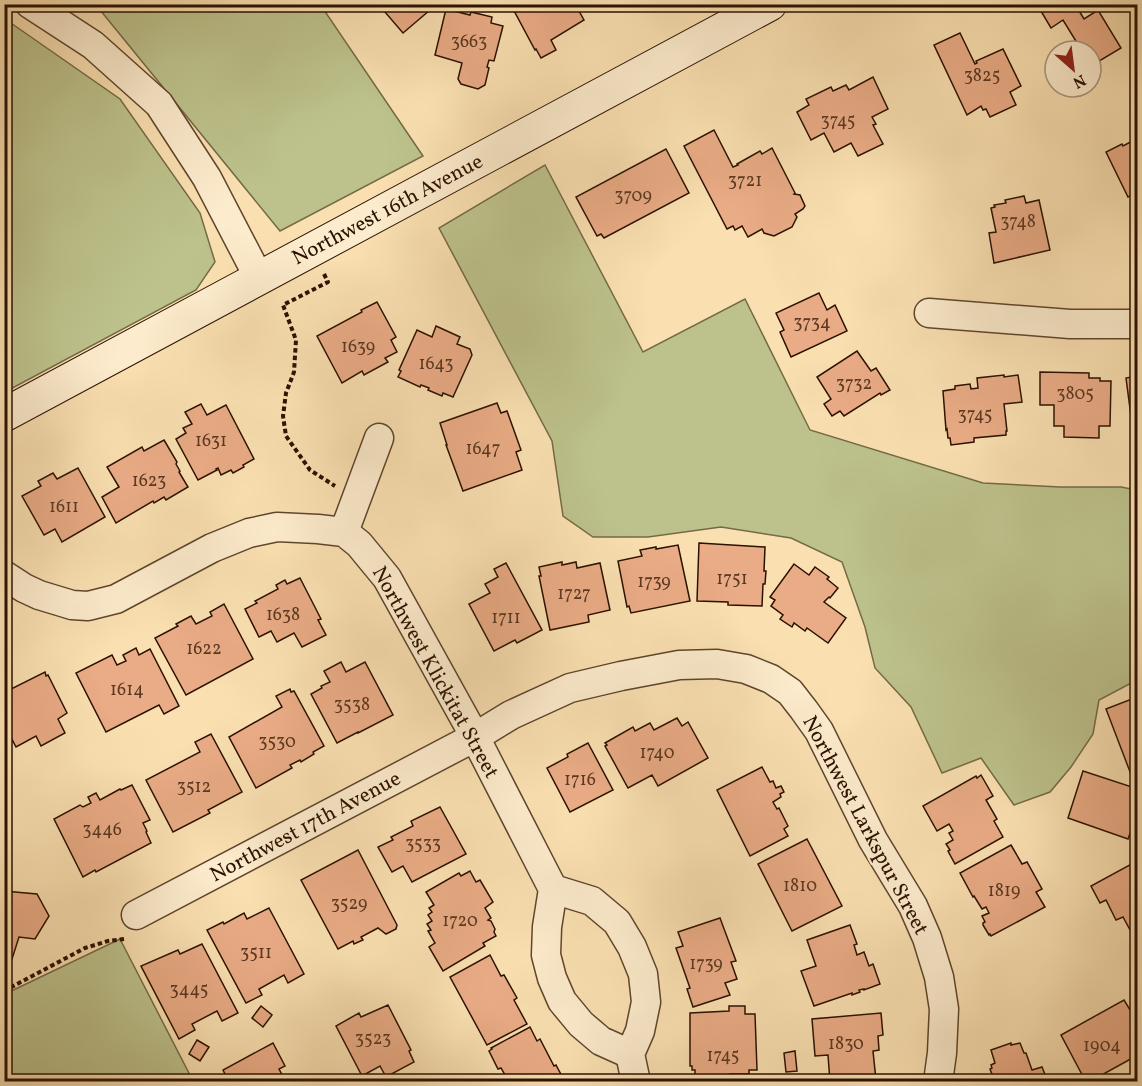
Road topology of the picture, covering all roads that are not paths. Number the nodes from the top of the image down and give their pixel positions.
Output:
1 (30, 4) edge
2 (770, 4) edge
3 (259, 278) junction
4 (929, 313) dead end
5 (1137, 322) edge
6 (4, 415) edge
7 (379, 438) dead end
8 (344, 532) junction
9 (4, 574) edge
10 (475, 737) junction
11 (553, 889) junction
12 (136, 915) road end
13 (630, 1054) junction
14 (636, 1082) edge
15 (938, 1082) edge

1 - 3 street
2 - 3 street, Northwest 16th Avenue
3 - 6 street, Northwest 16th Avenue
4 - 5 street
7 - 8 street
8 - 9 street
8 - 10 street, Northwest Klickitat Street
10 - 11 street, Northwest Klickitat Street
10 - 12 street, Northwest 17th Avenue
10 - 15 street, Northwest Larkspur Street
11 - 13 street
11 - 13 street
13 - 14 street

